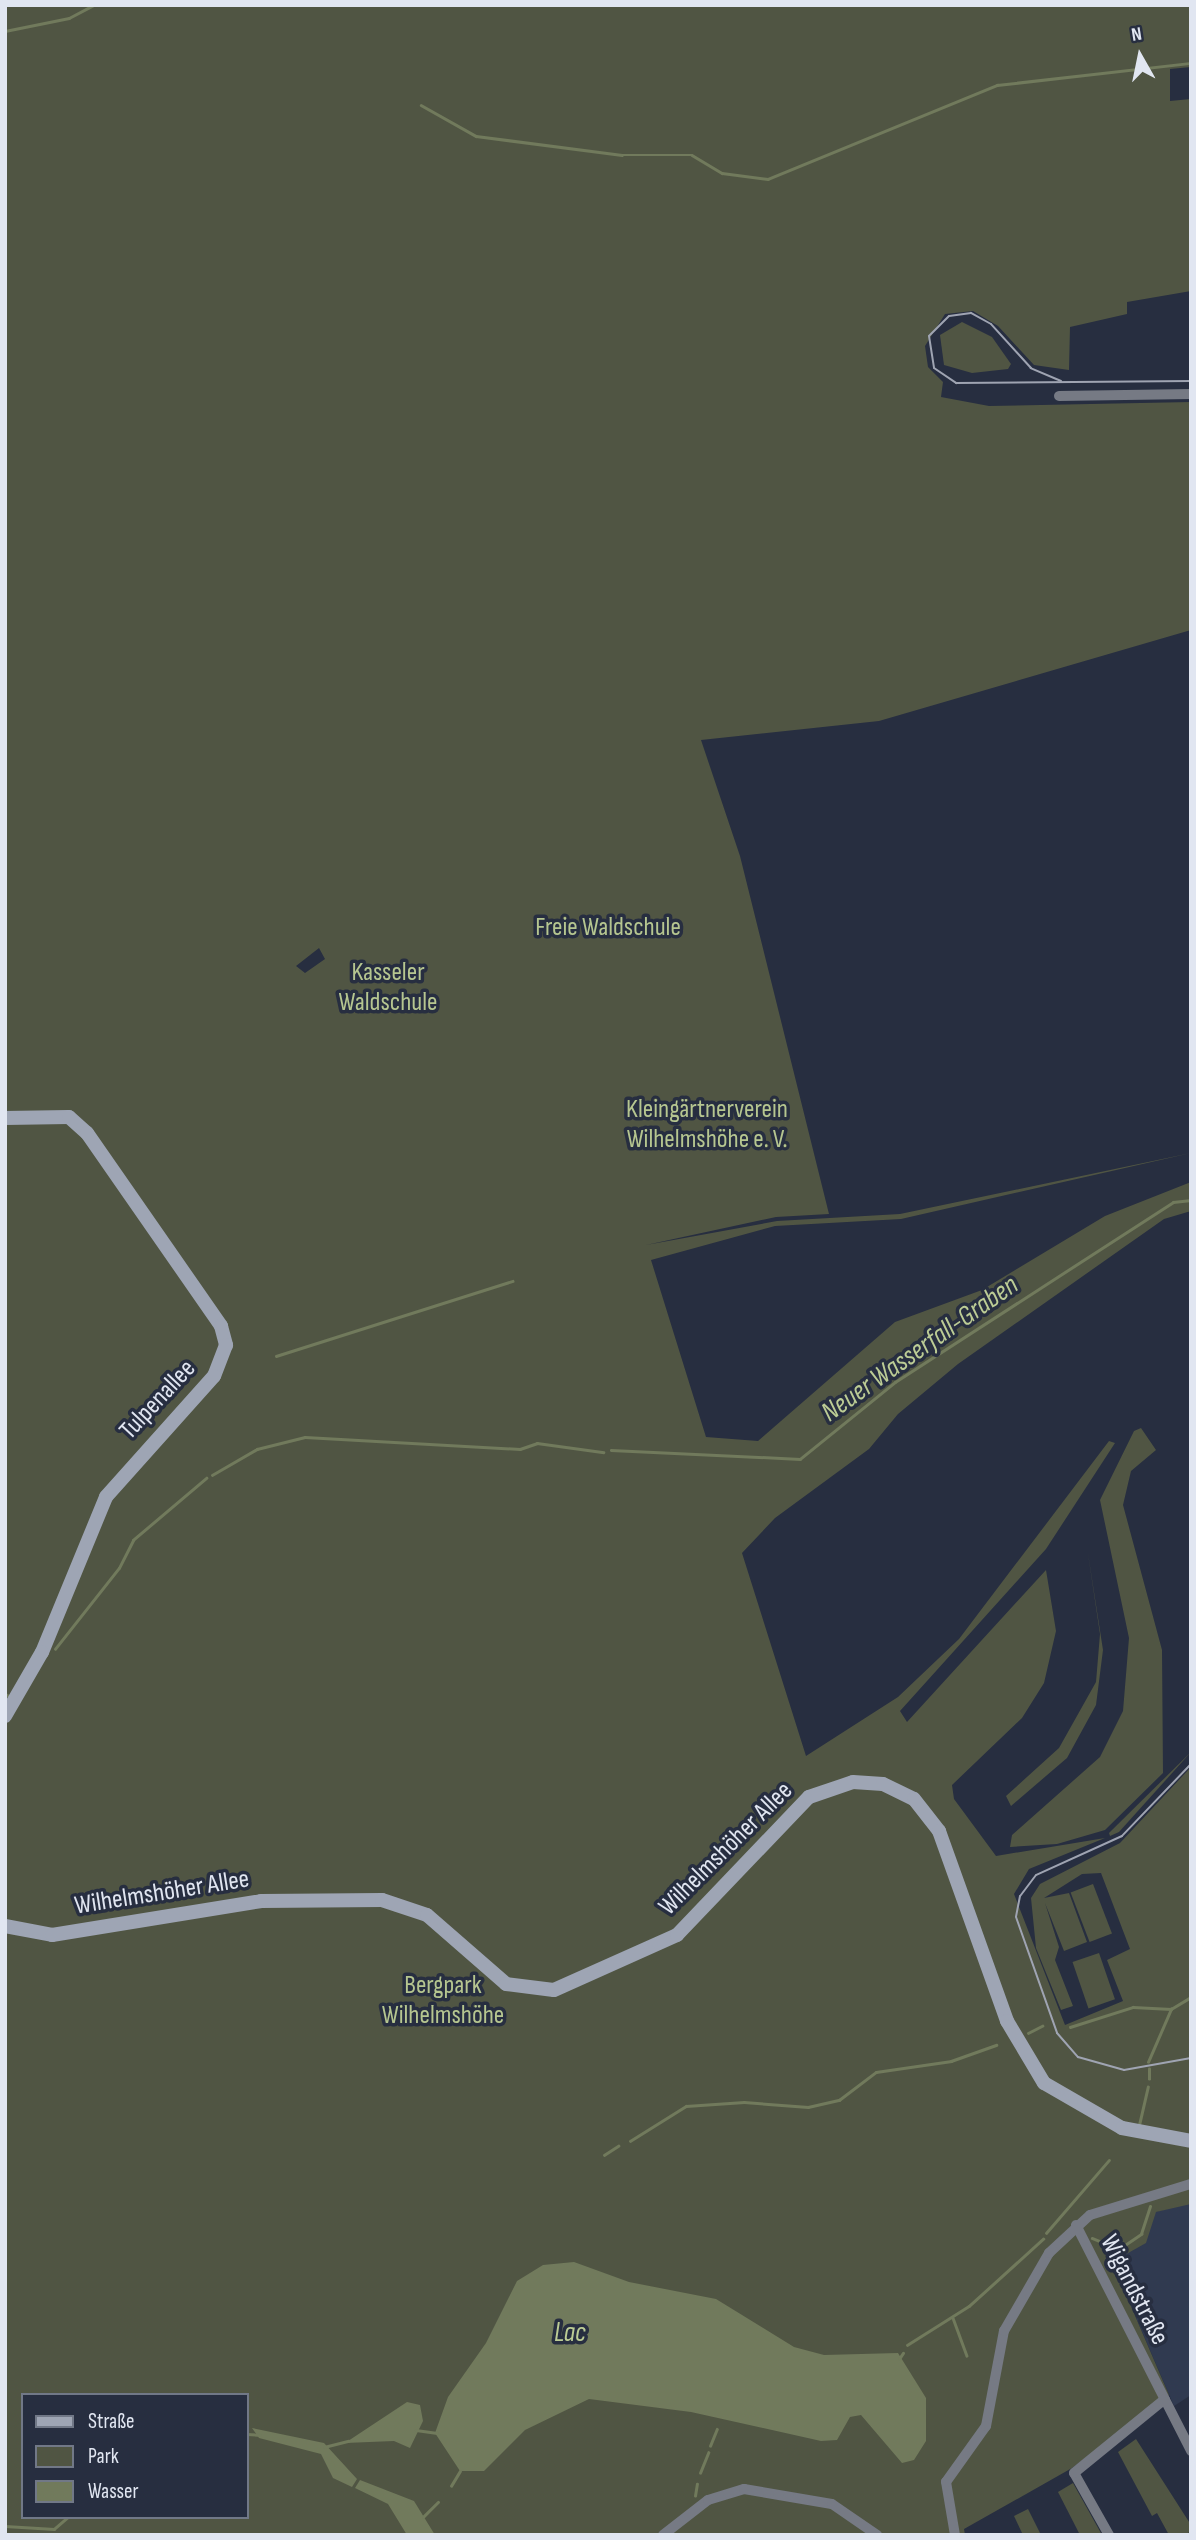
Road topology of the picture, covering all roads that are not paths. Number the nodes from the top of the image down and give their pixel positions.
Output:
1 (1191, 394) edge
2 (1059, 396) dead end
3 (5, 1118) edge
4 (5, 1716) edge
5 (5, 1926) edge
6 (1191, 2141) edge
7 (1191, 2185) edge
8 (1076, 2225) junction
9 (1165, 2399) junction
10 (1191, 2451) edge
11 (663, 2535) edge
12 (877, 2535) edge
13 (955, 2535) edge
14 (1109, 2535) edge

1 - 2 street
3 - 4 main road, Tulpenallee
5 - 6 main road, Wilhelmshöher Allee
7 - 8 street
8 - 9 street, Wigandstraße
8 - 13 street
9 - 10 street, Wigandstraße
9 - 14 street
11 - 12 street

